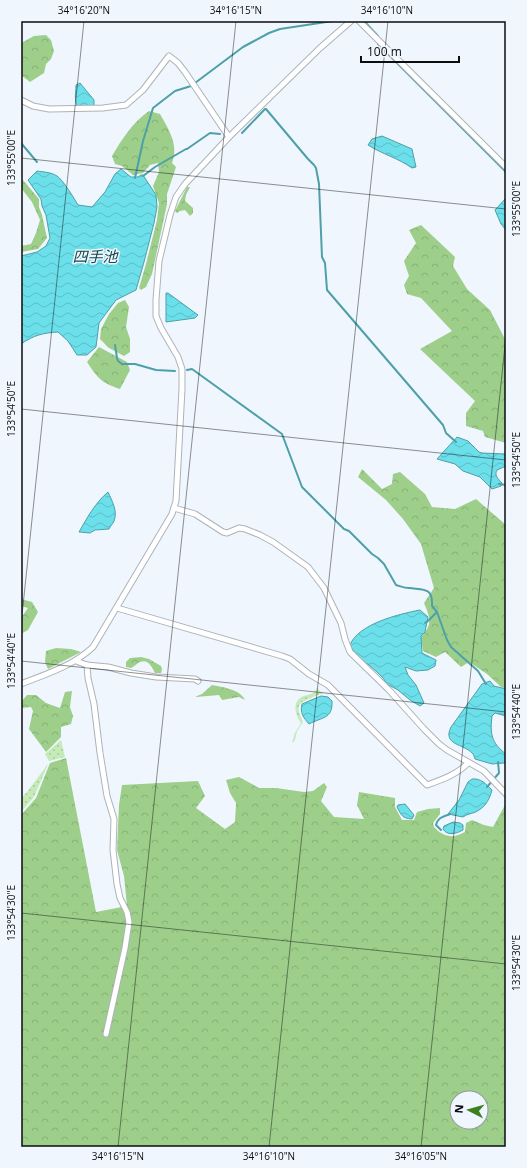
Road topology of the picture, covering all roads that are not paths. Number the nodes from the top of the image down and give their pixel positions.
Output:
1 (350, 21) edge
2 (359, 21) edge
3 (21, 100) edge
4 (229, 137) junction
5 (506, 168) edge
6 (174, 508) junction
7 (116, 608) junction
8 (76, 661) junction
9 (87, 665) junction
10 (198, 681) dead end
11 (21, 684) edge
12 (468, 763) junction
13 (506, 794) edge
14 (106, 1034) dead end

1 - 4 street
2 - 5 street
3 - 4 street
4 - 6 street
6 - 7 street
6 - 12 street
7 - 8 street
7 - 12 street
8 - 9 street
8 - 11 street
9 - 10 street
9 - 14 street
12 - 13 street

